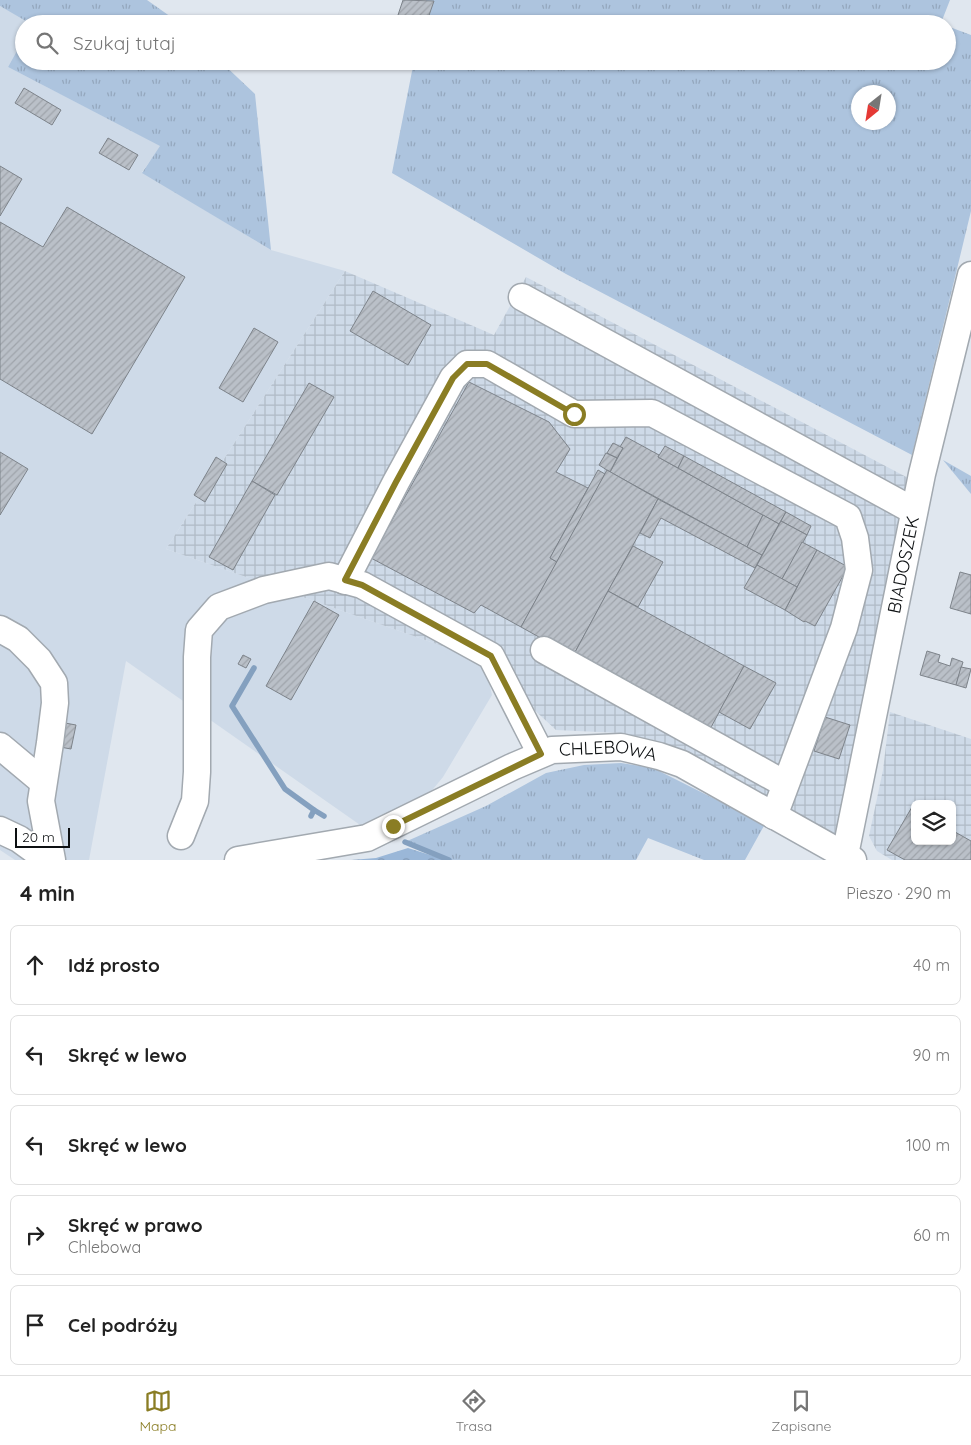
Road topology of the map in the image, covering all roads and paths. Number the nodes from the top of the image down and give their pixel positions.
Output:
1 (971, 275) edge
2 (522, 297) dead end
3 (914, 511) junction
4 (345, 580) junction
5 (0, 629) edge
6 (544, 650) dead end
7 (0, 746) edge
8 (541, 754) junction
9 (43, 782) junction
10 (785, 784) junction
11 (774, 816) junction
12 (0, 830) edge
13 (181, 836) dead end
14 (849, 858) edge
15 (48, 860) edge
16 (52, 860) edge
17 (238, 860) edge

1 - 3 street, BIADOSZEK
2 - 3 street
3 - 14 street, BIADOSZEK
4 - 8 street
4 - 10 street
4 - 13 street
5 - 9 street
6 - 10 street
7 - 9 street
8 - 11 street, CHLEBOWA
8 - 17 street, CHLEBOWA
9 - 16 street
10 - 11 street
11 - 14 street, CHLEBOWA
12 - 15 street

